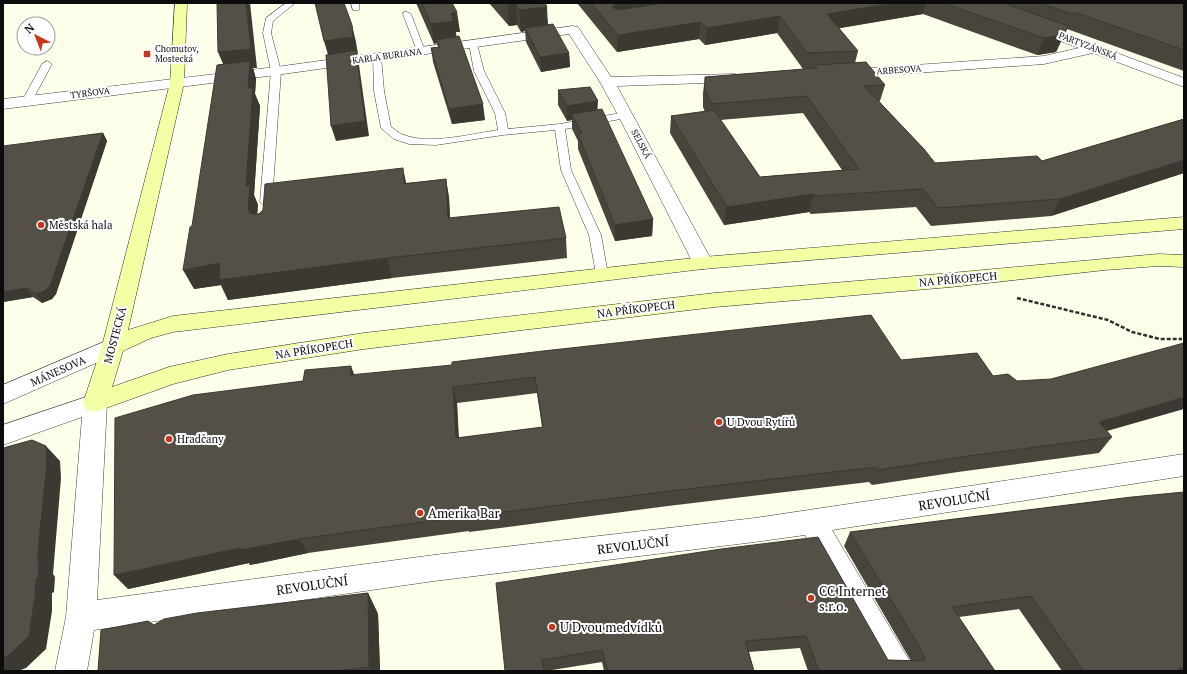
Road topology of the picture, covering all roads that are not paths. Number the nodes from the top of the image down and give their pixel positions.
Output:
1 (181, 3) edge
2 (291, 3) edge
3 (407, 14) dead end
4 (1024, 22) edge
5 (573, 30) joint
6 (473, 44) junction
7 (1093, 49) junction
8 (421, 51) junction
9 (377, 57) junction
10 (46, 64) dead end
11 (276, 72) junction
12 (834, 75) edge
13 (748, 78) edge
14 (607, 82) junction
15 (177, 83) junction
16 (1184, 83) edge
17 (27, 101) junction
18 (3, 104) edge
19 (626, 115) junction
20 (560, 127) junction
21 (503, 132) junction
22 (265, 214) edge
23 (1184, 223) edge
24 (1184, 261) edge
25 (703, 263) junction
26 (602, 274) junction
27 (113, 346) junction
28 (3, 395) edge
29 (95, 403) junction
30 (3, 435) edge
31 (1184, 465) edge
32 (812, 521) junction
33 (81, 616) junction
34 (71, 671) edge
35 (898, 671) edge

1 - 15 street, MOSTECKÁ
2 - 11 lane
3 - 8 lane
4 - 7 street, PARTYZÁNSKÁ
5 - 6 street, KARLA BURIANA
5 - 14 street, SELSKÁ
6 - 8 street, KARLA BURIANA
6 - 21 lane
7 - 12 street, ARBESOVA
7 - 16 street, PARTYZÁNSKÁ
8 - 9 street, KARLA BURIANA
9 - 11 street, KARLA BURIANA
9 - 21 lane
10 - 17 lane
11 - 15 street, KARLA BURIANA
11 - 22 lane
13 - 14 street
14 - 19 street, SELSKÁ
15 - 17 street, TYRŠOVA
15 - 27 street, MOSTECKÁ
17 - 18 street, TYRŠOVA
19 - 20 lane
19 - 25 street, SELSKÁ
20 - 21 lane
20 - 26 lane
23 - 25 street
24 - 29 street, NA PŘÍKOPECH
25 - 26 street
26 - 27 street
27 - 28 street, MÁNESOVA
27 - 29 street, MOSTECKÁ
29 - 30 street
29 - 33 street, MOSTECKÁ
31 - 32 street, REVOLUČNÍ
32 - 33 street, REVOLUČNÍ
32 - 35 street
33 - 34 street, MOSTECKÁ

